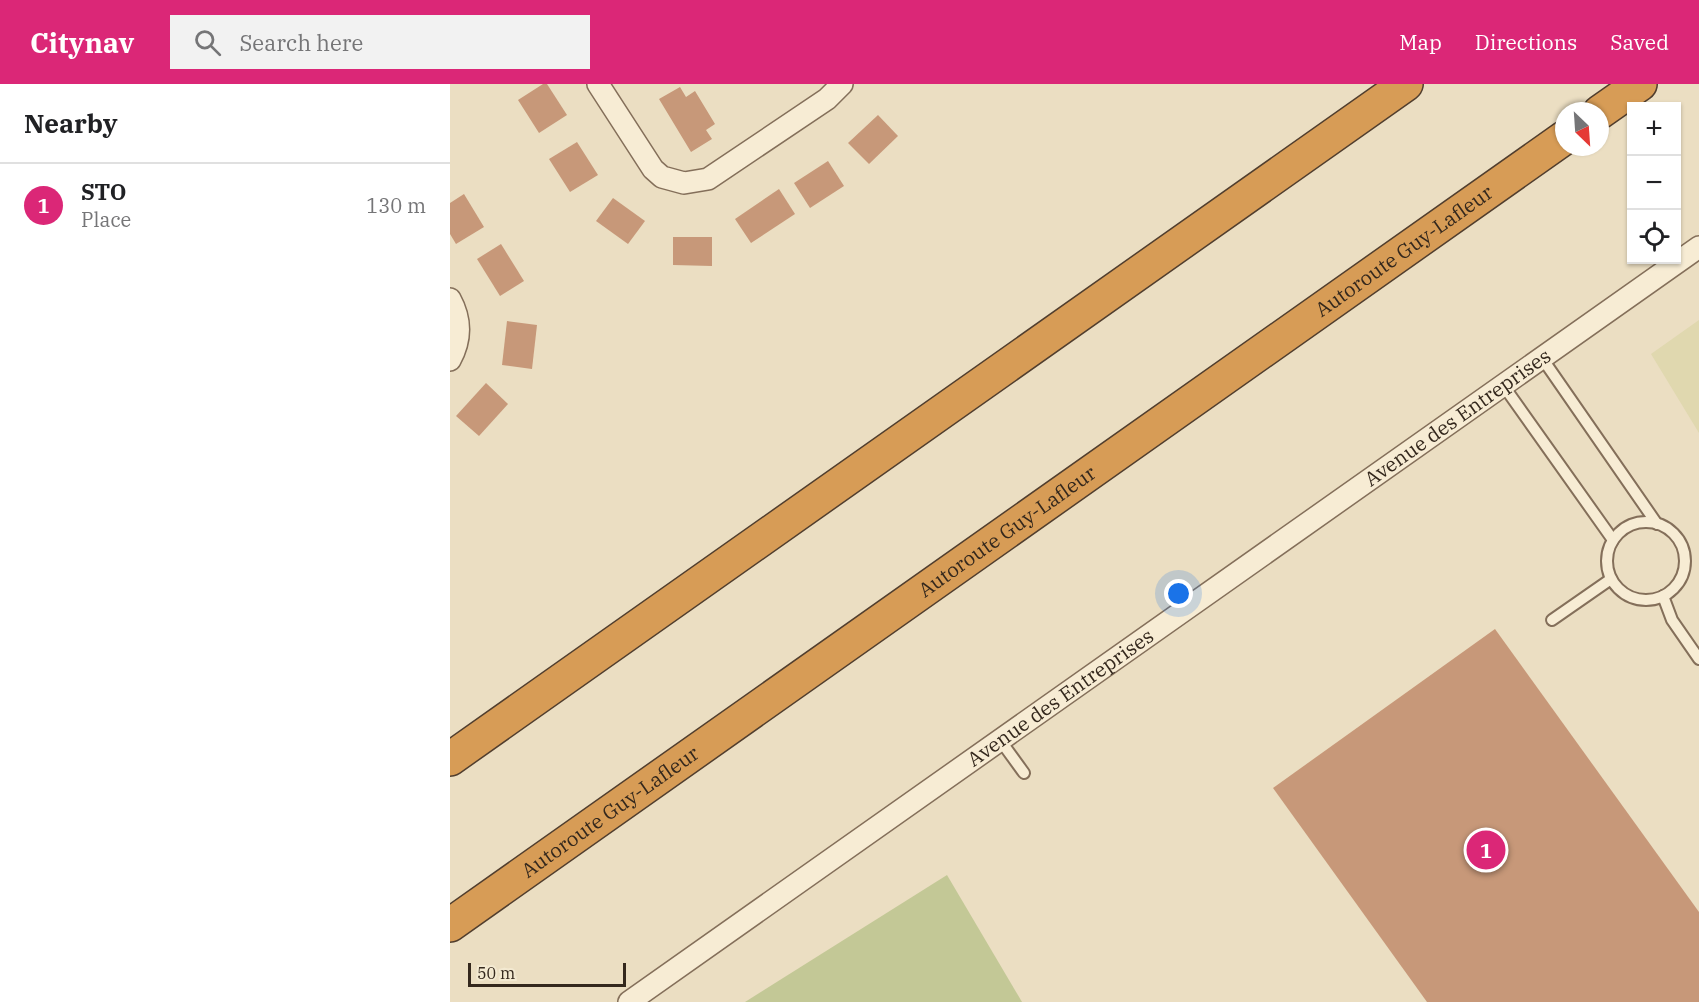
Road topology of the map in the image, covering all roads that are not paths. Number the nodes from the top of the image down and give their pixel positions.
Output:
1 (598, 84) edge
2 (842, 84) edge
3 (1406, 84) edge
4 (1640, 84) edge
5 (1609, 106) edge
6 (1555, 144) edge
7 (1699, 247) edge
8 (450, 299) edge
9 (1542, 358) junction
10 (450, 360) edge
11 (1503, 385) junction
12 (1657, 524) junction
13 (1613, 540) junction
14 (1611, 579) junction
15 (1663, 596) junction
16 (1551, 620) dead end
17 (1699, 659) edge
18 (1000, 740) junction
19 (450, 759) edge
20 (1024, 773) dead end
21 (450, 926) edge
22 (629, 1002) edge

1 - 2 street
3 - 19 highway
4 - 5 highway
6 - 21 highway, Autoroute Guy-Lafleur
7 - 9 street, Avenue des Entreprises
8 - 10 street
9 - 11 street, Avenue des Entreprises
9 - 12 lane
11 - 13 lane
11 - 18 street, Avenue des Entreprises
12 - 13 lane
12 - 15 lane
13 - 14 lane
14 - 15 lane
14 - 16 lane
15 - 17 lane
18 - 20 lane
18 - 22 street, Avenue des Entreprises

